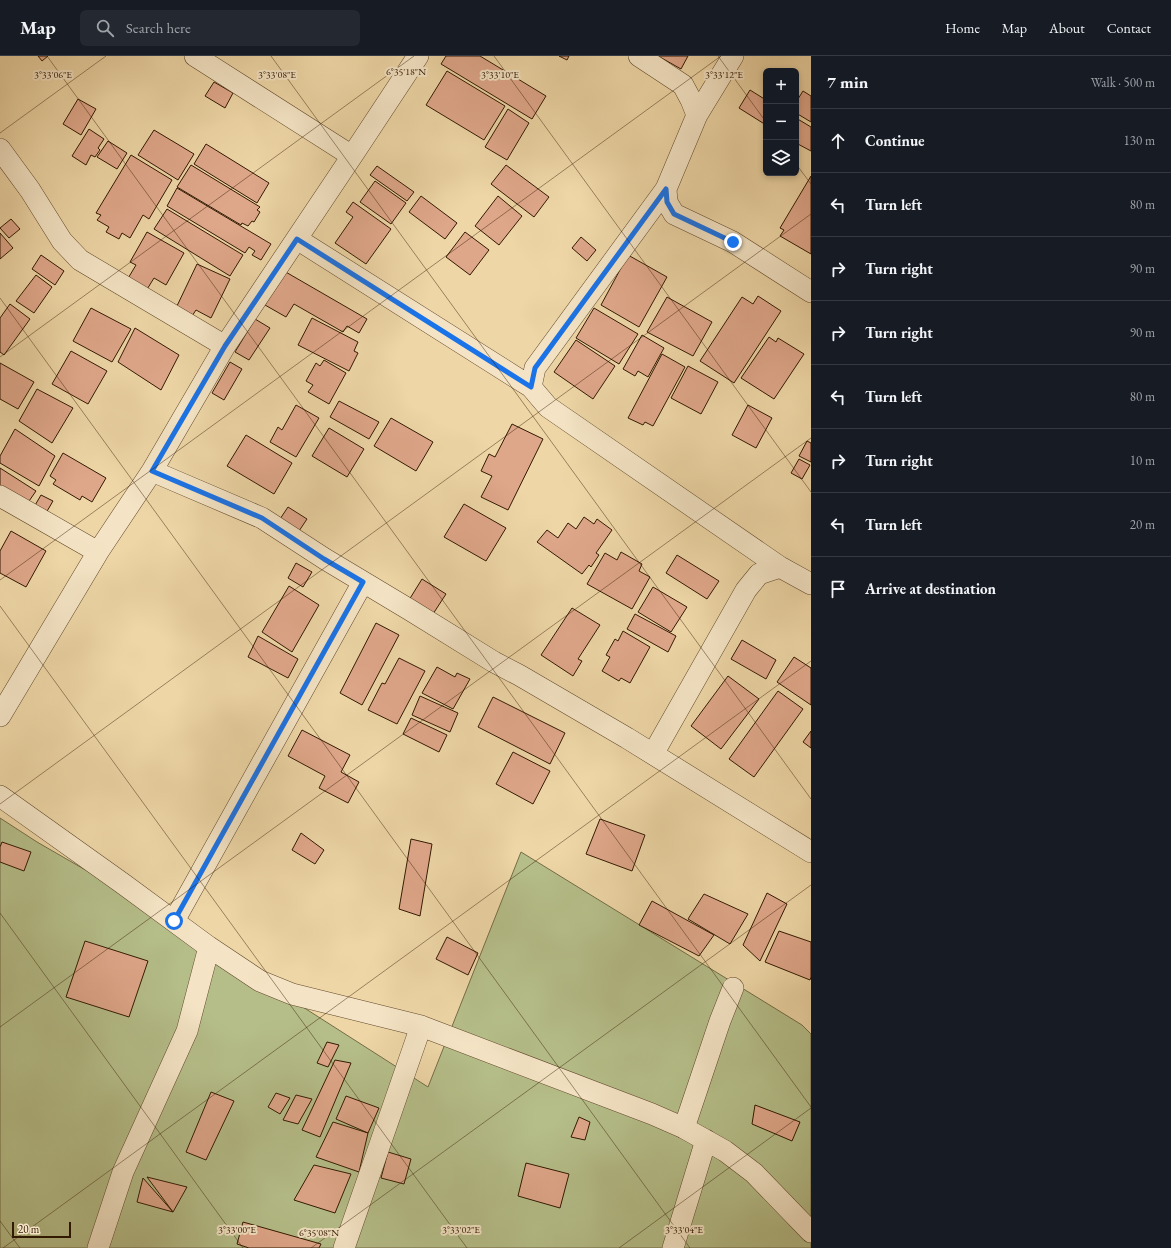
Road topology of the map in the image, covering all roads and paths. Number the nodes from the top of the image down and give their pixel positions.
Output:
1 (195, 56) edge
2 (418, 56) edge
3 (639, 56) edge
4 (733, 56) edge
5 (697, 115) junction
6 (0, 149) edge
7 (352, 156) junction
8 (666, 189) junction
9 (297, 239) junction
10 (811, 292) edge
11 (225, 346) junction
12 (531, 387) junction
13 (152, 471) junction
14 (0, 496) edge
15 (98, 552) junction
16 (780, 566) junction
17 (363, 582) junction
18 (811, 584) edge
19 (0, 716) edge
20 (653, 754) junction
21 (0, 796) edge
22 (811, 852) edge
23 (174, 921) junction
24 (209, 947) junction
25 (734, 988) dead end
26 (421, 1026) junction
27 (684, 1128) junction
28 (706, 1140) junction
29 (811, 1232) edge
30 (98, 1248) edge
31 (344, 1248) edge
32 (673, 1248) edge

1 - 7 street
2 - 7 street
3 - 5 street
4 - 5 street
5 - 8 street
6 - 11 street
7 - 9 street
8 - 10 street
8 - 12 street
9 - 11 street
9 - 12 street
11 - 13 street
12 - 16 street
13 - 15 street
13 - 17 street
14 - 15 street
15 - 19 street
16 - 18 street
16 - 20 street
17 - 20 street
17 - 23 street
20 - 22 street
21 - 23 street
23 - 24 street
24 - 26 street
24 - 30 street
25 - 27 street
26 - 27 street
26 - 31 street
27 - 28 street
28 - 29 street
28 - 32 street

